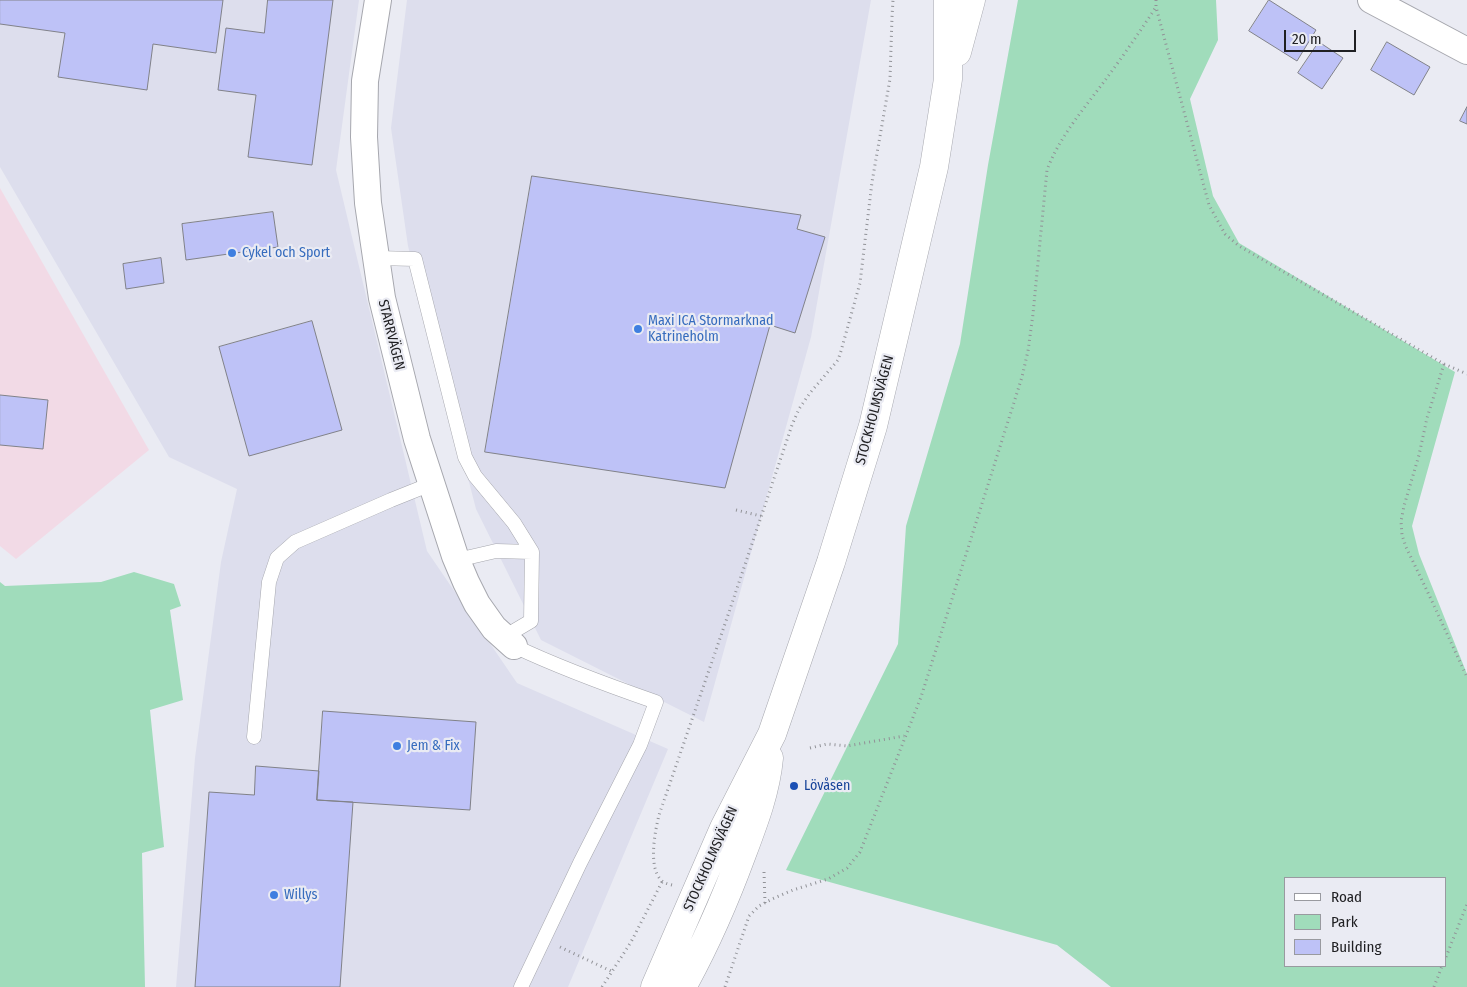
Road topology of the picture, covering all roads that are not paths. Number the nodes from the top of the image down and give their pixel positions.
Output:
1 (378, 0) edge
2 (948, 0) edge
3 (971, 0) edge
4 (1371, 0) edge
5 (1467, 51) edge
6 (948, 79) junction
7 (377, 258) junction
8 (431, 484) junction
9 (532, 552) junction
10 (457, 560) junction
11 (509, 642) junction
12 (772, 734) junction
13 (254, 737) dead end
14 (521, 987) edge
15 (655, 987) edge
16 (682, 987) edge

1 - 7 street, STARRVÄGEN
2 - 6 main road, STOCKHOLMSVÄGEN
3 - 6 main road, STOCKHOLMSVÄGEN
4 - 5 street
6 - 12 main road, STOCKHOLMSVÄGEN
7 - 8 street, STARRVÄGEN
7 - 9 lane
8 - 10 street, STARRVÄGEN
8 - 13 lane
9 - 10 lane
9 - 11 lane
10 - 11 street, STARRVÄGEN
11 - 14 lane
12 - 15 main road, STOCKHOLMSVÄGEN
12 - 16 main road, STOCKHOLMSVÄGEN

